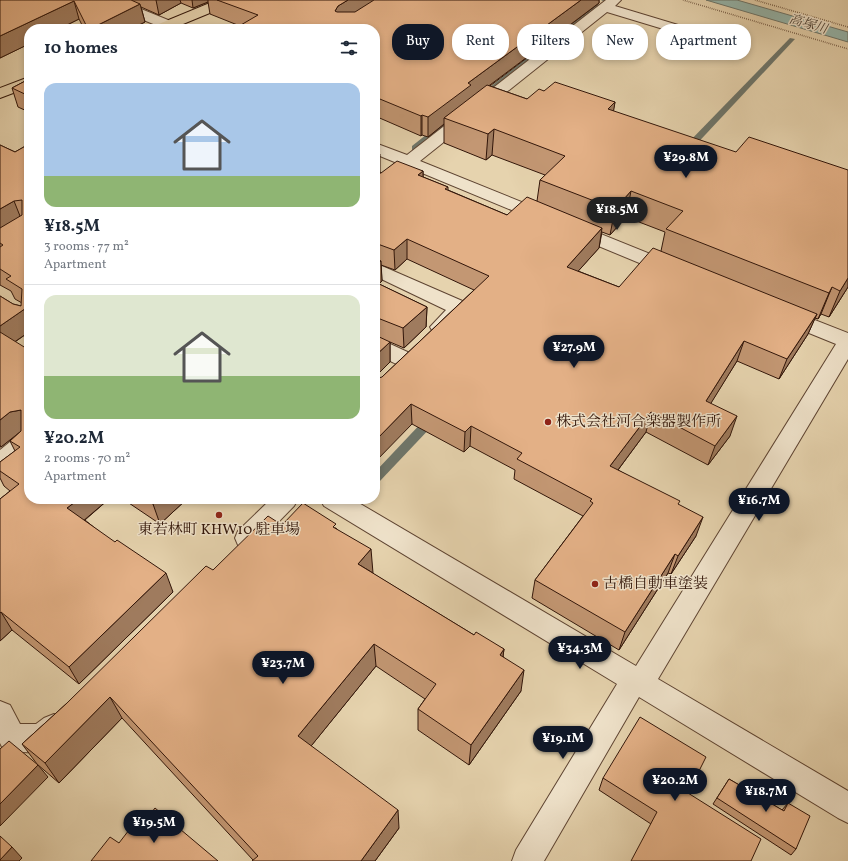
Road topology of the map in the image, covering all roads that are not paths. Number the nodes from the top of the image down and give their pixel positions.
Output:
1 (108, 0) edge
2 (229, 0) edge
3 (609, 4) edge
4 (158, 24) edge
5 (171, 24) edge
6 (665, 24) edge
7 (24, 84) edge
8 (0, 93) edge
9 (380, 150) edge
10 (408, 162) junction
11 (380, 184) edge
12 (380, 271) edge
13 (689, 276) edge
14 (770, 309) edge
15 (848, 341) edge
16 (380, 345) edge
17 (417, 350) junction
18 (391, 375) edge
19 (24, 443) edge
20 (0, 462) edge
21 (281, 504) edge
22 (340, 504) edge
23 (230, 554) edge
24 (637, 682) junction
25 (74, 709) edge
26 (0, 714) edge
27 (848, 808) edge
28 (527, 861) edge

1 - 4 street
2 - 5 main road
3 - 6 street
3 - 10 street
7 - 8 main road
9 - 10 street
10 - 11 street
10 - 13 street
12 - 17 street
14 - 15 street
15 - 24 street
16 - 17 street
17 - 18 street
19 - 20 street
21 - 23 street
22 - 24 street
24 - 27 street
24 - 28 street
25 - 26 street

